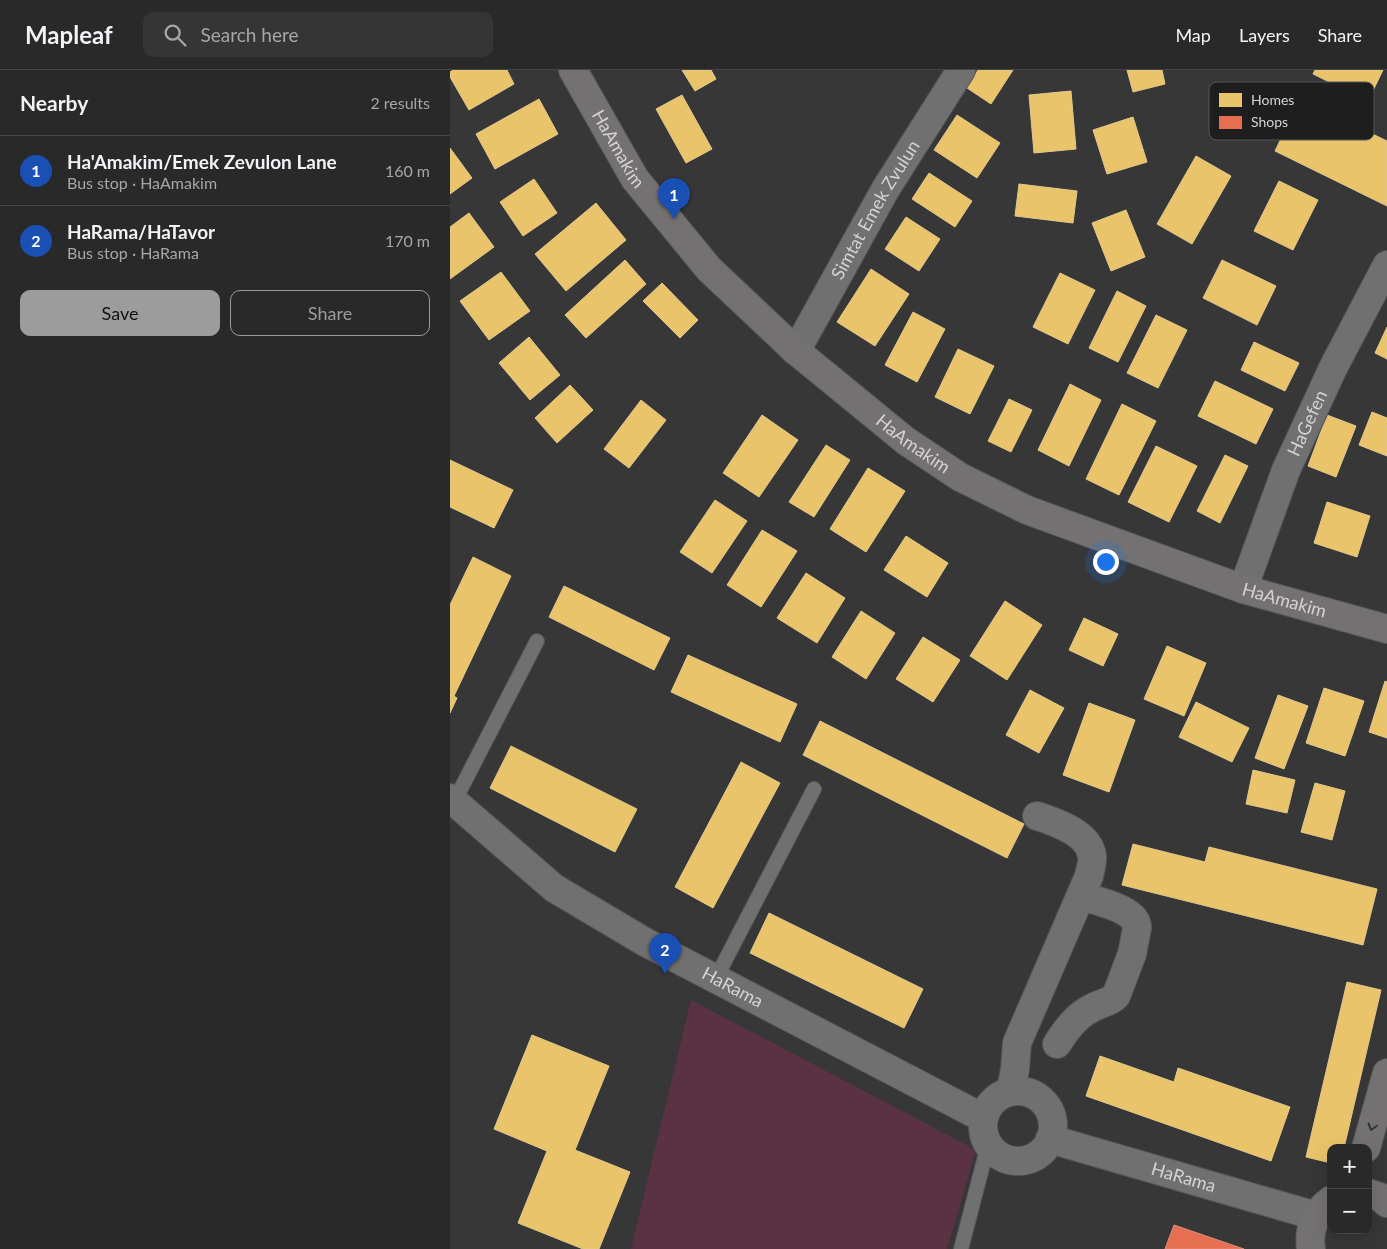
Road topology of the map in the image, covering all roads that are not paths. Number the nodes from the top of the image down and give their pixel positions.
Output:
1 (573, 70) edge
2 (961, 70) edge
3 (1387, 265) edge
4 (796, 351) junction
5 (1243, 589) junction
6 (1387, 629) edge
7 (537, 642) dead end
8 (814, 790) dead end
9 (452, 800) edge
10 (1037, 816) dead end
11 (1081, 896) junction
12 (716, 978) junction
13 (1057, 1044) dead end
14 (1387, 1073) edge
15 (1011, 1090) junction
16 (983, 1118) junction
17 (1050, 1139) junction
18 (1367, 1144) edge
19 (988, 1145) junction
20 (1372, 1194) edge
21 (1387, 1203) edge
22 (1323, 1208) edge
23 (962, 1249) edge
24 (1312, 1249) edge

1 - 4 street, HaAmakim
2 - 4 street, Simtat Emek Zvulun
3 - 5 street, HaGefen
4 - 5 street, HaAmakim
5 - 6 street, HaAmakim
7 - 9 lane
8 - 12 lane
9 - 12 street, HaRama
10 - 11 street
11 - 13 street
11 - 15 street
12 - 16 street, HaRama
14 -> 18 street
15 - 16 street
15 - 17 street
16 - 19 street
17 - 19 street
17 - 22 street, HaRama
19 - 23 lane
20 - 21 street
22 - 24 street

